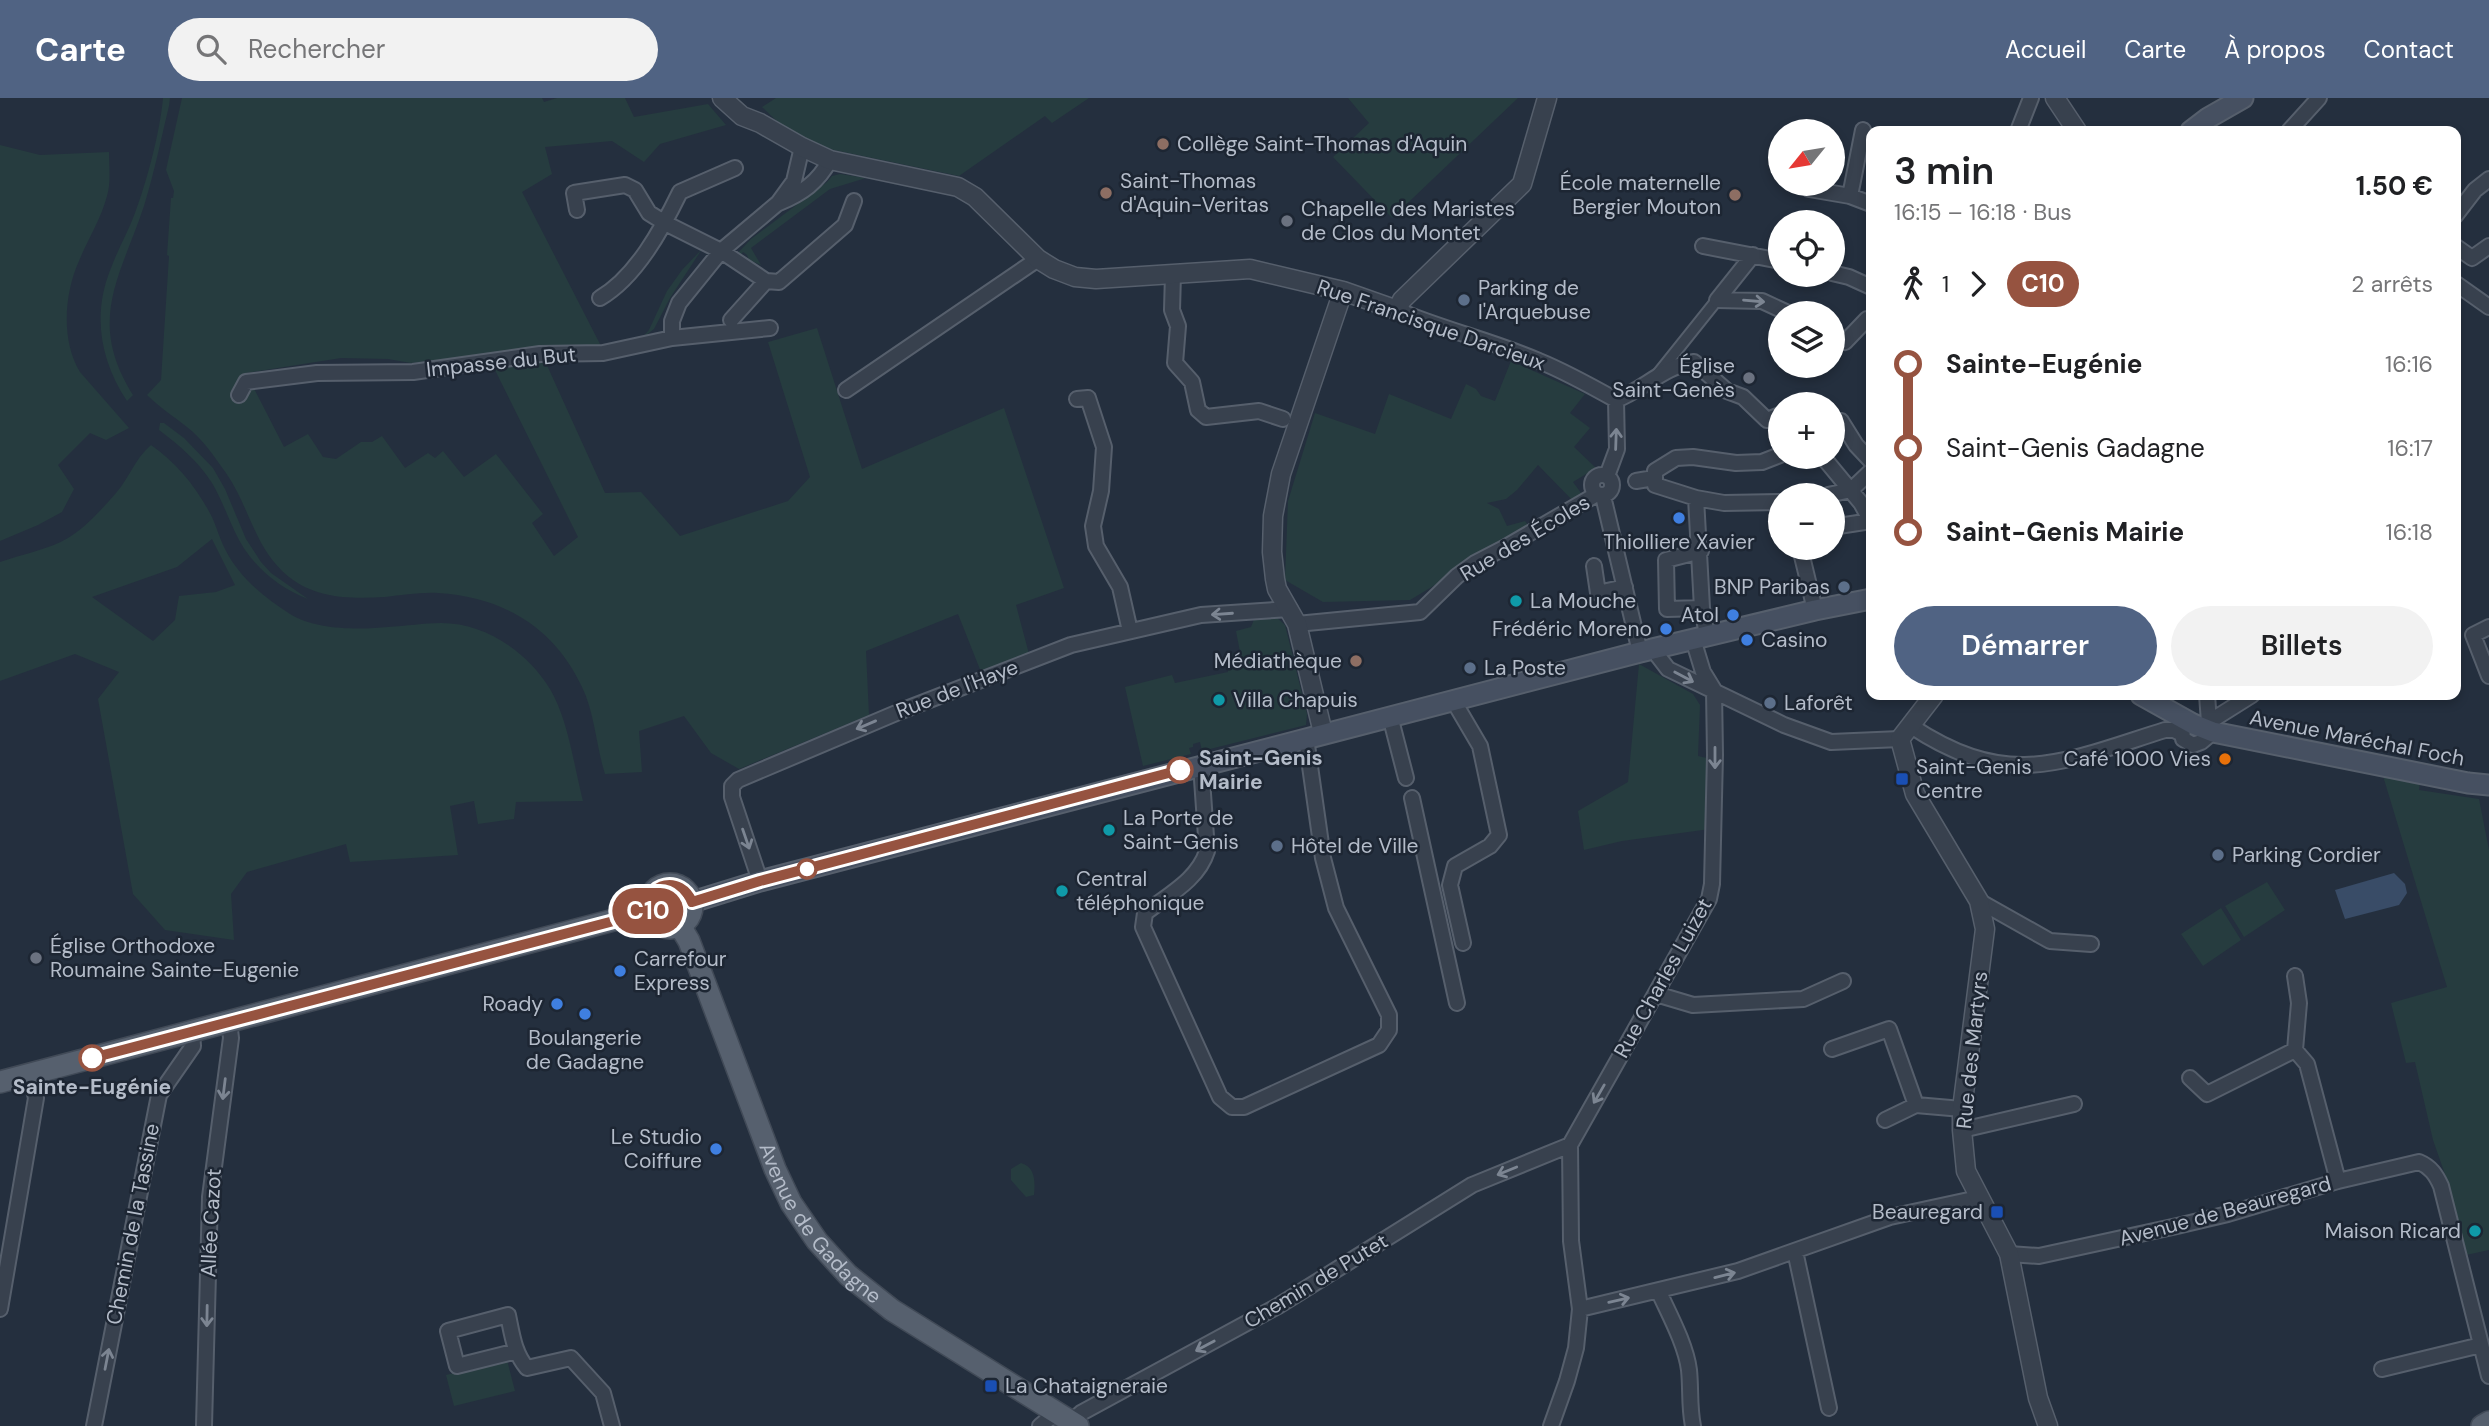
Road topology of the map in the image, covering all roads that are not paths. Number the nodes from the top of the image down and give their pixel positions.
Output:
1 (722, 98) edge
2 (737, 98) edge
3 (1547, 98) edge
4 (2031, 98) edge
5 (2055, 98) edge
6 (2244, 98) edge
7 (2319, 98) edge
8 (2020, 126) edge
9 (2074, 126) edge
10 (2197, 126) edge
11 (2294, 126) edge
12 (1863, 130) dead end
13 (778, 132) junction
14 (802, 147) junction
15 (830, 160) junction
16 (735, 169) dead end
17 (2489, 179) edge
18 (1845, 196) edge
19 (1850, 197) junction
20 (854, 201) dead end
21 (1866, 202) edge
22 (778, 203) junction
23 (2461, 208) edge
24 (577, 210) dead end
25 (665, 223) junction
26 (1703, 246) dead end
27 (2489, 246) edge
28 (2461, 250) edge
29 (721, 251) junction
30 (1753, 255) junction
31 (1768, 258) edge
32 (1038, 259) junction
33 (1173, 274) junction
34 (1845, 276) edge
35 (766, 281) junction
36 (1866, 285) edge
37 (2461, 287) edge
38 (1343, 290) junction
39 (600, 298) dead end
40 (1717, 300) junction
41 (1768, 304) edge
42 (2489, 307) edge
43 (1397, 310) junction
44 (1866, 319) edge
45 (731, 320) dead end
46 (769, 328) dead end
47 (672, 338) junction
48 (1845, 342) edge
49 (1655, 377) junction
50 (846, 390) dead end
51 (239, 395) dead end
52 (1077, 399) dead end
53 (1616, 400) junction
54 (1283, 419) dead end
55 (1768, 420) edge
56 (1845, 427) edge
57 (1866, 456) edge
58 (1768, 460) edge
59 (1833, 469) edge
60 (1655, 474) junction
61 (1866, 476) edge
62 (1613, 486) junction
63 (1851, 490) junction
64 (1845, 491) edge
65 (1696, 498) junction
66 (1768, 502) edge
67 (1866, 513) edge
68 (1866, 522) edge
69 (1845, 525) edge
70 (1701, 551) junction
71 (1803, 560) edge
72 (1594, 566) dead end
73 (1625, 587) junction
74 (1866, 600) edge
75 (1702, 608) junction
76 (1815, 610) junction
77 (1294, 616) junction
78 (2489, 627) edge
79 (1130, 631) junction
80 (1700, 637) junction
81 (1648, 650) junction
82 (2489, 676) edge
83 (1714, 690) junction
84 (1453, 700) junction
85 (1930, 700) edge
86 (2148, 700) edge
87 (2207, 700) edge
88 (2245, 700) edge
89 (1390, 716) junction
90 (2183, 726) junction
91 (2209, 728) junction
92 (1905, 733) junction
93 (1315, 735) junction
94 (1201, 765) junction
95 (1406, 778) dead end
96 (2489, 785) edge
97 (1412, 797) dead end
98 (760, 881) junction
99 (1979, 901) junction
100 (692, 902) junction
101 (648, 911) junction
102 (680, 926) junction
103 (1463, 943) dead end
104 (2091, 944) dead end
105 (2295, 976) dead end
106 (1843, 981) dead end
107 (1656, 994) junction
108 (1457, 1003) dead end
109 (229, 1021) junction
110 (192, 1031) junction
111 (1832, 1049) dead end
112 (2295, 1050) junction
113 (30, 1074) junction
114 (2190, 1078) dead end
115 (0, 1082) edge
116 (2074, 1104) dead end
117 (1916, 1105) junction
118 (1962, 1109) junction
119 (1885, 1120) dead end
120 (1962, 1130) junction
121 (1570, 1145) junction
122 (2338, 1181) junction
123 (1978, 1198) junction
124 (1794, 1251) junction
125 (2009, 1254) junction
126 (1659, 1292) junction
127 (0, 1308) edge
128 (1580, 1309) junction
129 (2481, 1345) junction
130 (517, 1351) junction
131 (2382, 1369) dead end
132 (2489, 1376) edge
133 (1829, 1408) dead end
134 (2489, 1422) edge
135 (1062, 1423) edge
136 (94, 1426) edge
137 (204, 1426) edge
138 (612, 1426) edge
139 (1551, 1426) edge
140 (1693, 1426) edge
141 (2048, 1426) edge
142 (2482, 1426) edge

1 - 13 street, Rue Francisque Darcieux
2 - 13 street, Rue Francisque Darcieux
3 - 43 street
4 - 8 street
5 - 9 street
6 - 10 main road
7 - 11 street
12 - 19 street
13 - 14 street, Rue Francisque Darcieux
14 - 15 street, Rue Francisque Darcieux
14 - 22 street
15 - 22 street
15 - 32 street, Rue Francisque Darcieux
16 - 25 street
17 - 23 street
18 - 19 street
19 - 21 street
20 - 35 street
22 - 29 street
24 - 25 street
25 - 29 street
25 - 39 street
26 - 30 street
27 - 28 street
29 - 35 street
29 - 47 street
30 - 31 street
30 - 40 street
32 - 33 street, Rue Francisque Darcieux
32 - 50 street
33 - 38 street, Rue Francisque Darcieux
33 - 54 street
34 - 36 street
35 - 45 street
37 - 42 street
38 - 43 street, Rue Francisque Darcieux
38 - 77 street
40 -> 41 street
40 - 49 street
43 - 53 street, Rue Francisque Darcieux
44 - 48 street
46 - 47 street, Impasse du But
47 - 51 street, Impasse du But
49 - 53 street
49 - 55 street
52 - 79 street
62 -> 53 street
56 - 57 street
58 - 60 street
59 - 63 street
60 - 62 street
60 - 65 street
61 - 63 street
62 - 73 street
62 - 77 street, Rue des Écoles
63 - 64 street
63 - 67 street
65 - 66 street
65 - 70 street, Rue Charles Luizet
68 - 69 street
70 - 75 street, Rue Charles Luizet
70 - 75 street
71 - 76 street
72 - 73 street
73 - 81 street
74 - 76 main road
75 - 80 street, Rue Charles Luizet
76 - 80 main road
77 -> 79 street, Rue de l'Haye
77 - 93 street
78 - 82 street
79 -> 98 street, Rue de l'Haye
80 - 81 main road
80 - 83 street, Rue Charles Luizet
81 -> 83 street
81 - 84 main road
83 - 92 street
83 -> 107 street, Rue Charles Luizet
84 - 89 main road
84 - 103 street
85 - 92 street
86 - 90 main road, Avenue Maréchal Foch
87 - 91 street
88 - 91 street
89 - 93 main road
89 - 95 street
90 - 91 main road, Avenue Maréchal Foch
90 - 92 street
91 - 96 main road, Avenue Maréchal Foch
92 - 99 street, Rue des Martyrs
93 - 94 main road
93 - 94 street
94 - 98 main road
97 - 108 street
98 - 100 main road
99 - 104 street
99 - 118 street, Rue des Martyrs
100 - 101 main road
100 - 102 main road
101 - 102 main road
101 - 109 main road
102 - 135 main road, Avenue de Gadagne
105 - 112 street
106 - 107 street
107 -> 121 street, Rue Charles Luizet
109 - 110 main road
109 -> 137 street, Allée Cazot
110 - 113 main road
136 -> 110 street, Chemin de la Tassine
111 - 117 street
112 - 114 street
112 - 122 street
113 - 115 main road
113 - 127 street
116 - 120 street
117 - 118 street
117 - 119 street
118 - 120 street, Rue des Martyrs
120 - 123 street, Rue des Martyrs
121 - 128 street
121 -> 135 street, Chemin de Putet
122 - 125 street, Avenue de Beauregard
122 - 129 street, Avenue de Beauregard
123 - 124 street
123 - 125 street, Rue des Martyrs
126 -> 124 street
124 - 133 street
125 - 141 street, Rue des Martyrs
128 -> 126 street
126 - 140 street
128 - 139 street
129 - 131 street
129 - 132 street
130 - 130 street
130 - 138 street
134 - 142 main road

